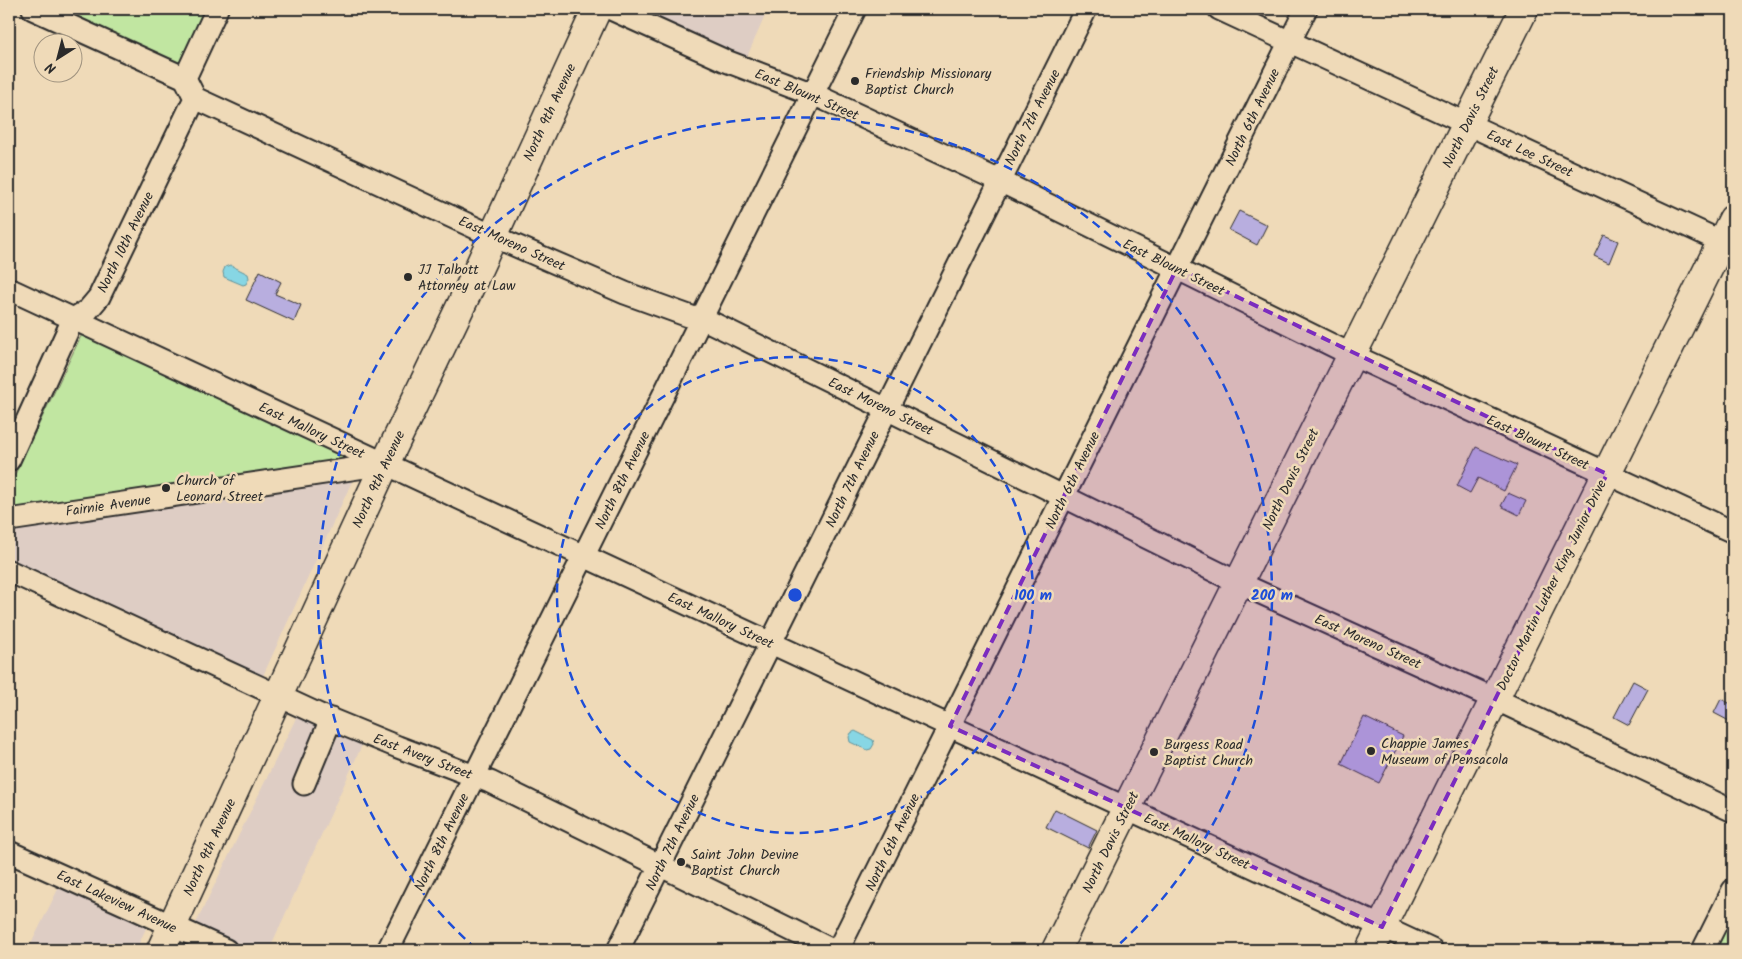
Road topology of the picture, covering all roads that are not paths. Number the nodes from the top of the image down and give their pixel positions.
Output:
1 (33, 9) edge
2 (217, 9) edge
3 (597, 9) edge
4 (611, 9) edge
5 (855, 9) edge
6 (1086, 9) edge
7 (1218, 9) edge
8 (1306, 9) edge
9 (1524, 9) edge
10 (1290, 42) junction
11 (185, 78) junction
12 (813, 94) junction
13 (195, 98) junction
14 (1467, 124) junction
15 (1000, 181) junction
16 (493, 236) junction
17 (1729, 236) edge
18 (1177, 268) junction
19 (9, 289) edge
20 (702, 318) junction
21 (73, 319) junction
22 (1352, 355) junction
23 (887, 409) junction
24 (9, 460) edge
25 (385, 464) junction
26 (1606, 474) junction
27 (1064, 497) junction
28 (9, 520) edge
29 (1733, 532) edge
30 (584, 556) junction
31 (9, 571) edge
32 (1239, 583) junction
33 (771, 643) junction
34 (279, 696) junction
35 (1495, 698) junction
36 (331, 719) junction
37 (950, 726) junction
38 (474, 775) junction
39 (304, 784) dead end
40 (1127, 808) junction
41 (1733, 811) edge
42 (9, 852) edge
43 (661, 865) junction
44 (1733, 890) edge
45 (166, 939) edge
46 (1376, 939) edge
47 (226, 950) edge
48 (388, 950) edge
49 (618, 950) edge
50 (832, 950) edge
51 (838, 950) edge
52 (1056, 950) edge
53 (1432, 950) edge
54 (1703, 950) edge

1 - 11 street
2 - 11 street
3 - 16 main road, North 9th Avenue
4 - 12 street, East Blount Street
5 - 12 street, North 8th Avenue
6 - 15 street, North 7th Avenue
7 - 10 street, East Lee Street
8 - 10 street, North 6th Avenue
9 - 14 main road, North Davis Street
10 - 14 street, East Lee Street
10 - 18 street, North 6th Avenue
11 - 13 street
12 - 15 street, East Blount Street
12 - 20 street, North 8th Avenue
13 - 16 street, East Moreno Street
13 - 21 street, North 10th Avenue
14 - 17 street, East Lee Street
14 - 22 main road, North Davis Street
15 - 18 street, East Blount Street
15 - 23 street, North 7th Avenue
16 - 20 street, East Moreno Street
16 - 25 main road, North 9th Avenue
17 - 26 main road, Doctor Martin Luther King Junior Drive
18 - 22 street, East Blount Street
18 - 27 street, North 6th Avenue
19 - 21 street, East Mallory Street
20 - 23 street, East Moreno Street
20 - 30 street, North 8th Avenue
21 - 24 street, North 10th Avenue
21 - 25 street, East Mallory Street
22 - 26 street, East Blount Street
22 - 32 main road, North Davis Street
23 - 27 street, East Moreno Street
23 - 33 street, North 7th Avenue
25 - 28 street, Fairnie Avenue
25 - 30 street, East Mallory Street
25 - 34 main road, North 9th Avenue
26 - 29 street, East Blount Street
26 - 35 main road, Doctor Martin Luther King Junior Drive
27 - 32 street, East Moreno Street
27 - 37 street, North 6th Avenue
30 - 33 street, East Mallory Street
30 - 38 street, North 8th Avenue
31 - 34 street, East Avery Street
32 - 35 street, East Moreno Street
32 - 40 main road, North Davis Street
33 - 37 street, East Mallory Street
33 - 43 street, North 7th Avenue
34 - 36 street, East Avery Street
34 - 45 main road, North 9th Avenue
35 - 41 street, East Moreno Street
35 - 46 main road, Doctor Martin Luther King Junior Drive
36 - 38 street, East Avery Street
36 - 39 street
37 - 40 street, East Mallory Street
37 - 51 street, North 6th Avenue
38 - 43 street, East Avery Street
38 - 48 street, North 8th Avenue
40 - 46 street, East Mallory Street
40 - 52 main road, North Davis Street
42 - 45 street, East Lakeview Avenue
43 - 49 street, North 7th Avenue
43 - 50 street, East Avery Street
44 - 54 street
45 - 47 street, East Lakeview Avenue
46 - 53 street, East Mallory Street

